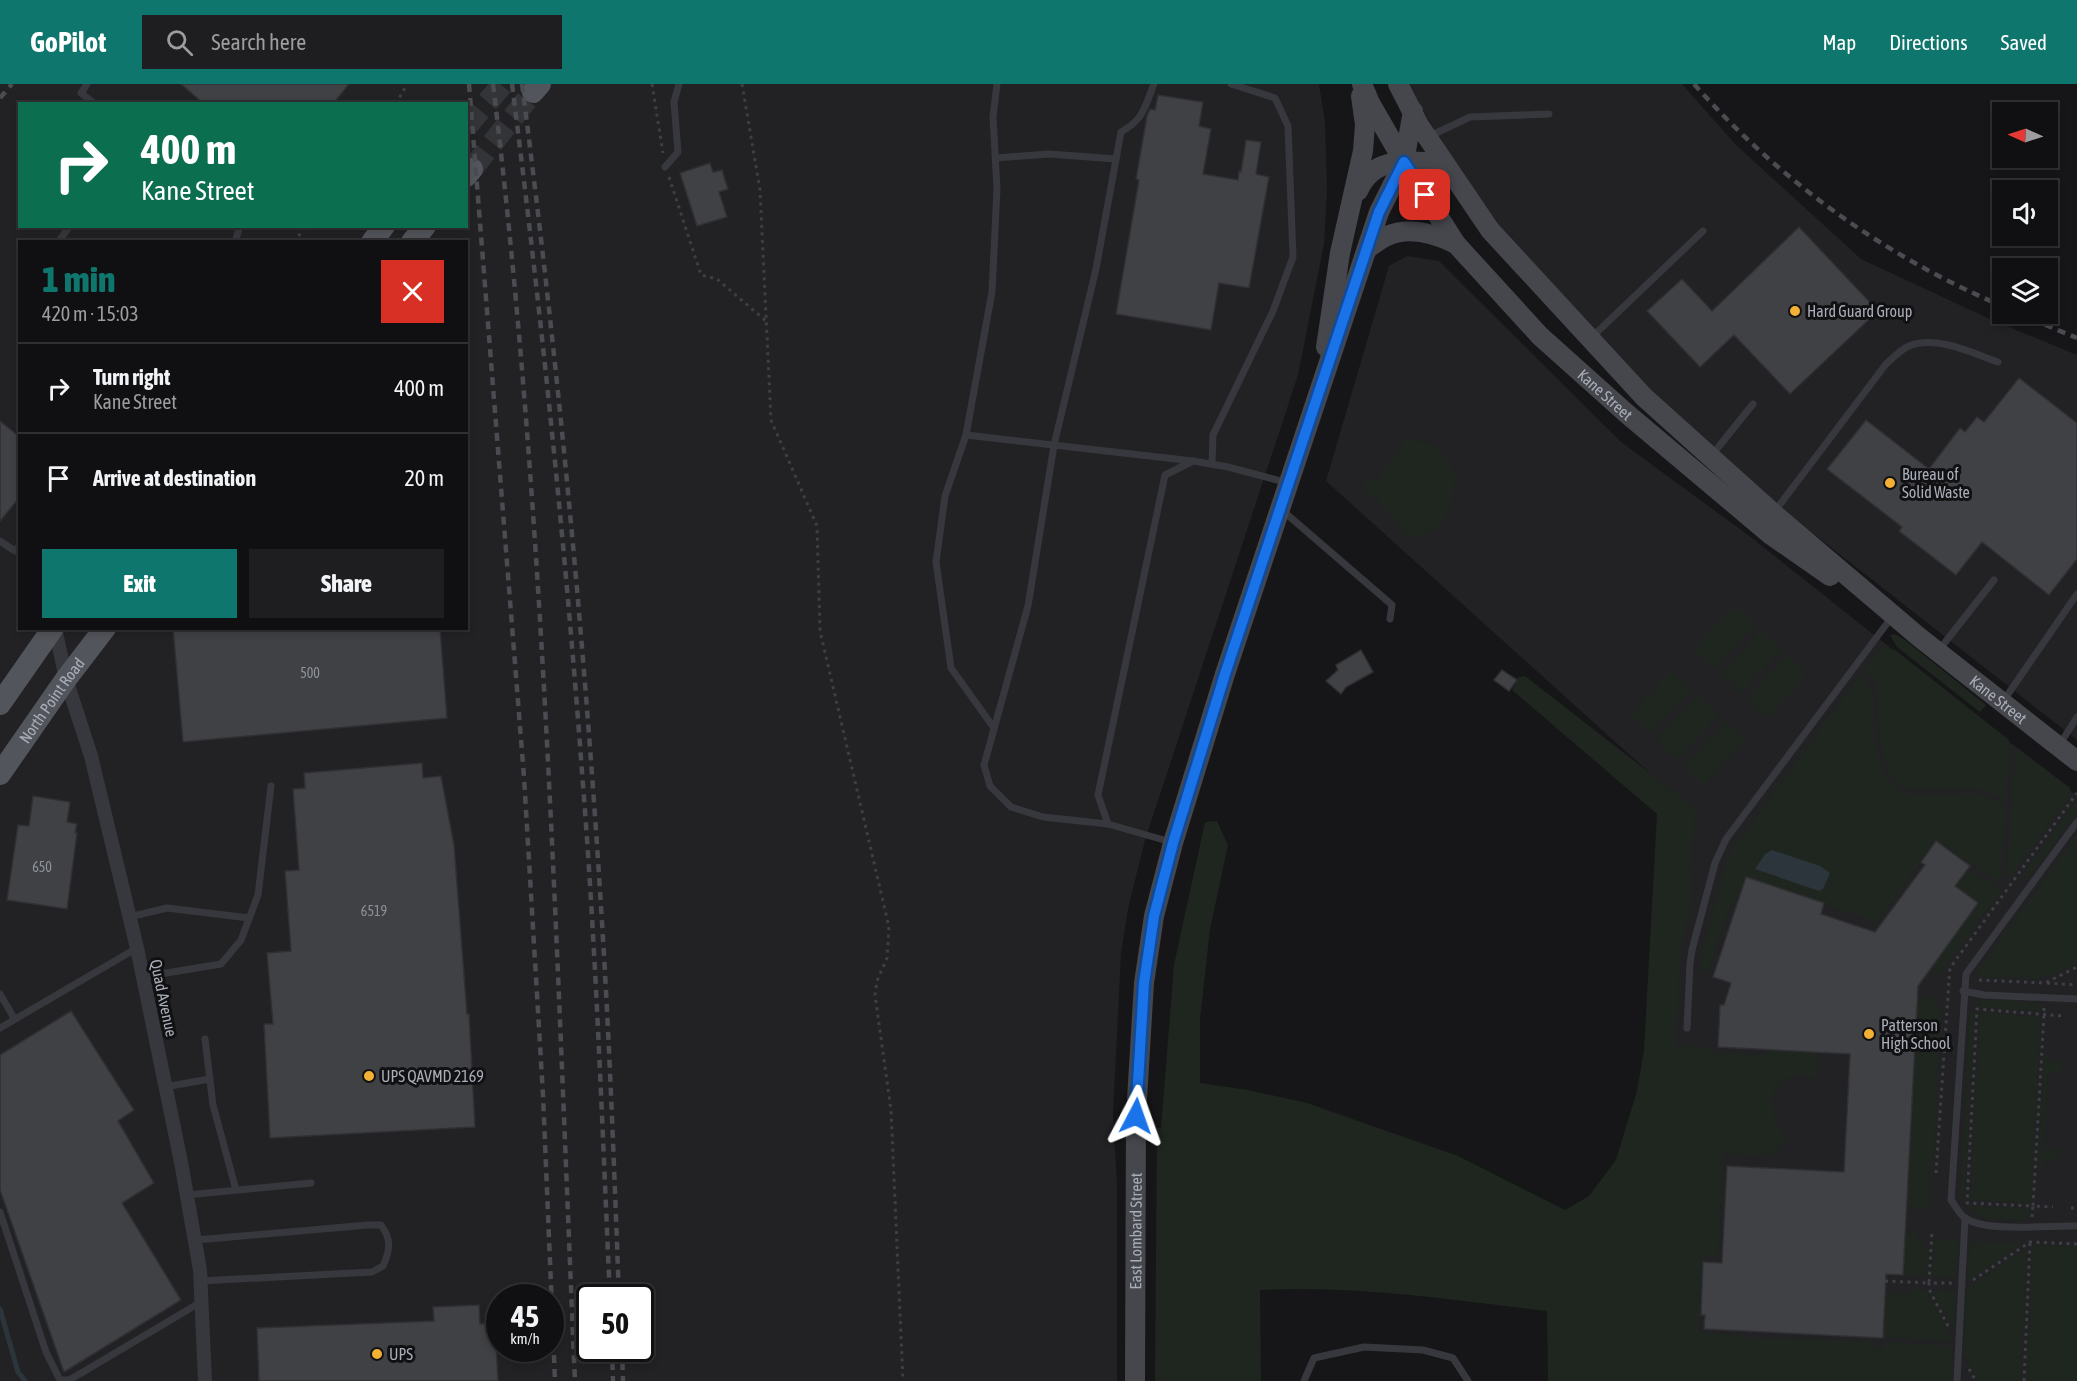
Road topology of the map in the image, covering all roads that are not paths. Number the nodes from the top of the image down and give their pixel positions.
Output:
1 (87, 84) edge
2 (679, 84) edge
3 (997, 84) edge
4 (1154, 84) edge
5 (1231, 84) edge
6 (1360, 84) edge
7 (1398, 84) edge
8 (92, 102) edge
9 (1413, 111) junction
10 (1549, 114) dead end
11 (1427, 138) junction
12 (996, 158) junction
13 (1116, 159) junction
14 (1404, 162) junction
15 (1444, 163) junction
16 (665, 166) road end
17 (1351, 208) junction
18 (423, 228) edge
19 (1703, 231) dead end
20 (414, 240) edge
21 (1456, 244) junction
22 (1367, 249) junction
23 (1590, 339) junction
24 (1998, 362) dead end
25 (1321, 389) junction
26 (1753, 404) dead end
27 (966, 435) junction
28 (1054, 445) junction
29 (1711, 457) junction
30 (1192, 461) junction
31 (1212, 464) junction
32 (1289, 484) junction
33 (1281, 509) junction
34 (1773, 513) junction
35 (0, 541) edge
36 (18, 547) edge
37 (1994, 580) dead end
38 (2077, 594) edge
39 (1891, 618) junction
40 (1390, 619) dead end
41 (53, 630) edge
42 (54, 630) edge
43 (103, 630) edge
44 (1919, 637) junction
45 (1938, 652) junction
46 (66, 679) junction
47 (2002, 702) junction
48 (0, 704) edge
49 (2077, 717) edge
50 (994, 728) junction
51 (2058, 746) junction
52 (2077, 761) edge
53 (0, 774) edge
54 (270, 786) dead end
55 (2077, 822) edge
56 (1108, 824) junction
57 (1173, 843) junction
58 (129, 917) junction
59 (249, 918) junction
60 (137, 948) junction
61 (142, 976) junction
62 (1963, 991) junction
63 (0, 994) edge
64 (2076, 999) edge
65 (14, 1018) junction
66 (0, 1028) edge
67 (1687, 1028) dead end
68 (205, 1039) dead end
69 (209, 1079) junction
70 (165, 1087) junction
71 (310, 1183) dead end
72 (236, 1190) junction
73 (187, 1195) junction
74 (0, 1212) edge
75 (1965, 1218) junction
76 (2077, 1226) edge
77 (196, 1240) junction
78 (200, 1281) junction
79 (201, 1302) junction
80 (205, 1381) edge
81 (1135, 1381) edge
82 (1304, 1381) edge
83 (1468, 1381) edge
84 (1957, 1381) edge

1 - 8 lane
2 - 16 lane
3 - 12 lane
4 - 13 lane
5 - 31 lane
6 - 14 main road, Kane Street
6 - 17 main road
7 - 9 main road, Kane Street
9 - 11 main road, Kane Street
9 - 14 main road, East Lombard Street
10 - 11 lane
11 - 15 main road, Kane Street
12 - 13 lane
12 - 27 lane
13 - 28 lane
14 - 15 main road
14 - 17 main road
14 - 21 main road, Kane Street
14 - 22 main road, East Lombard Street
15 - 23 main road, Kane Street
17 - 25 main road, East Lombard Street
18 - 20 main road
19 - 23 lane
21 - 22 main road
21 - 39 main road, Kane Street
22 - 25 main road, East Lombard Street
23 - 29 main road, Kane Street
24 - 34 lane
25 - 32 main road, East Lombard Street
26 - 29 lane
27 - 28 lane
27 - 50 lane
28 - 30 lane
28 - 50 lane
29 - 34 main road, Kane Street
30 - 31 lane
30 - 56 lane
31 - 32 lane
32 - 33 main road, East Lombard Street
33 - 40 lane
33 - 57 main road, East Lombard Street
34 - 44 main road, Kane Street
35 - 36 lane
37 - 45 lane
38 - 47 lane
39 - 44 main road, Kane Street
39 - 67 lane
41 - 48 main road
42 - 46 street, Quad Avenue
43 - 46 main road, North Point Road
44 - 45 main road, Kane Street
45 - 47 main road, Kane Street
46 - 53 main road, North Point Road
46 - 58 street, Quad Avenue
47 - 51 main road, Kane Street
49 - 51 lane
50 - 56 lane
51 - 52 main road, Kane Street
54 - 59 lane
55 - 62 lane
56 - 57 lane
57 - 81 main road, East Lombard Street
58 - 59 lane
58 - 60 street, Quad Avenue
59 - 61 lane
60 - 61 street, Quad Avenue
60 - 65 lane
61 - 70 street, Quad Avenue
62 - 64 lane
62 - 75 lane
63 - 65 lane
65 - 66 lane
68 - 69 lane
69 - 70 lane
69 - 72 lane
70 - 73 street, Quad Avenue
71 - 72 lane
72 - 73 lane
73 - 77 street, Quad Avenue
74 - 79 lane
75 - 76 lane
75 - 84 lane
77 - 78 street, Quad Avenue
77 - 78 lane
78 - 79 street, Quad Avenue
79 - 80 street, Quad Avenue
82 - 83 lane

